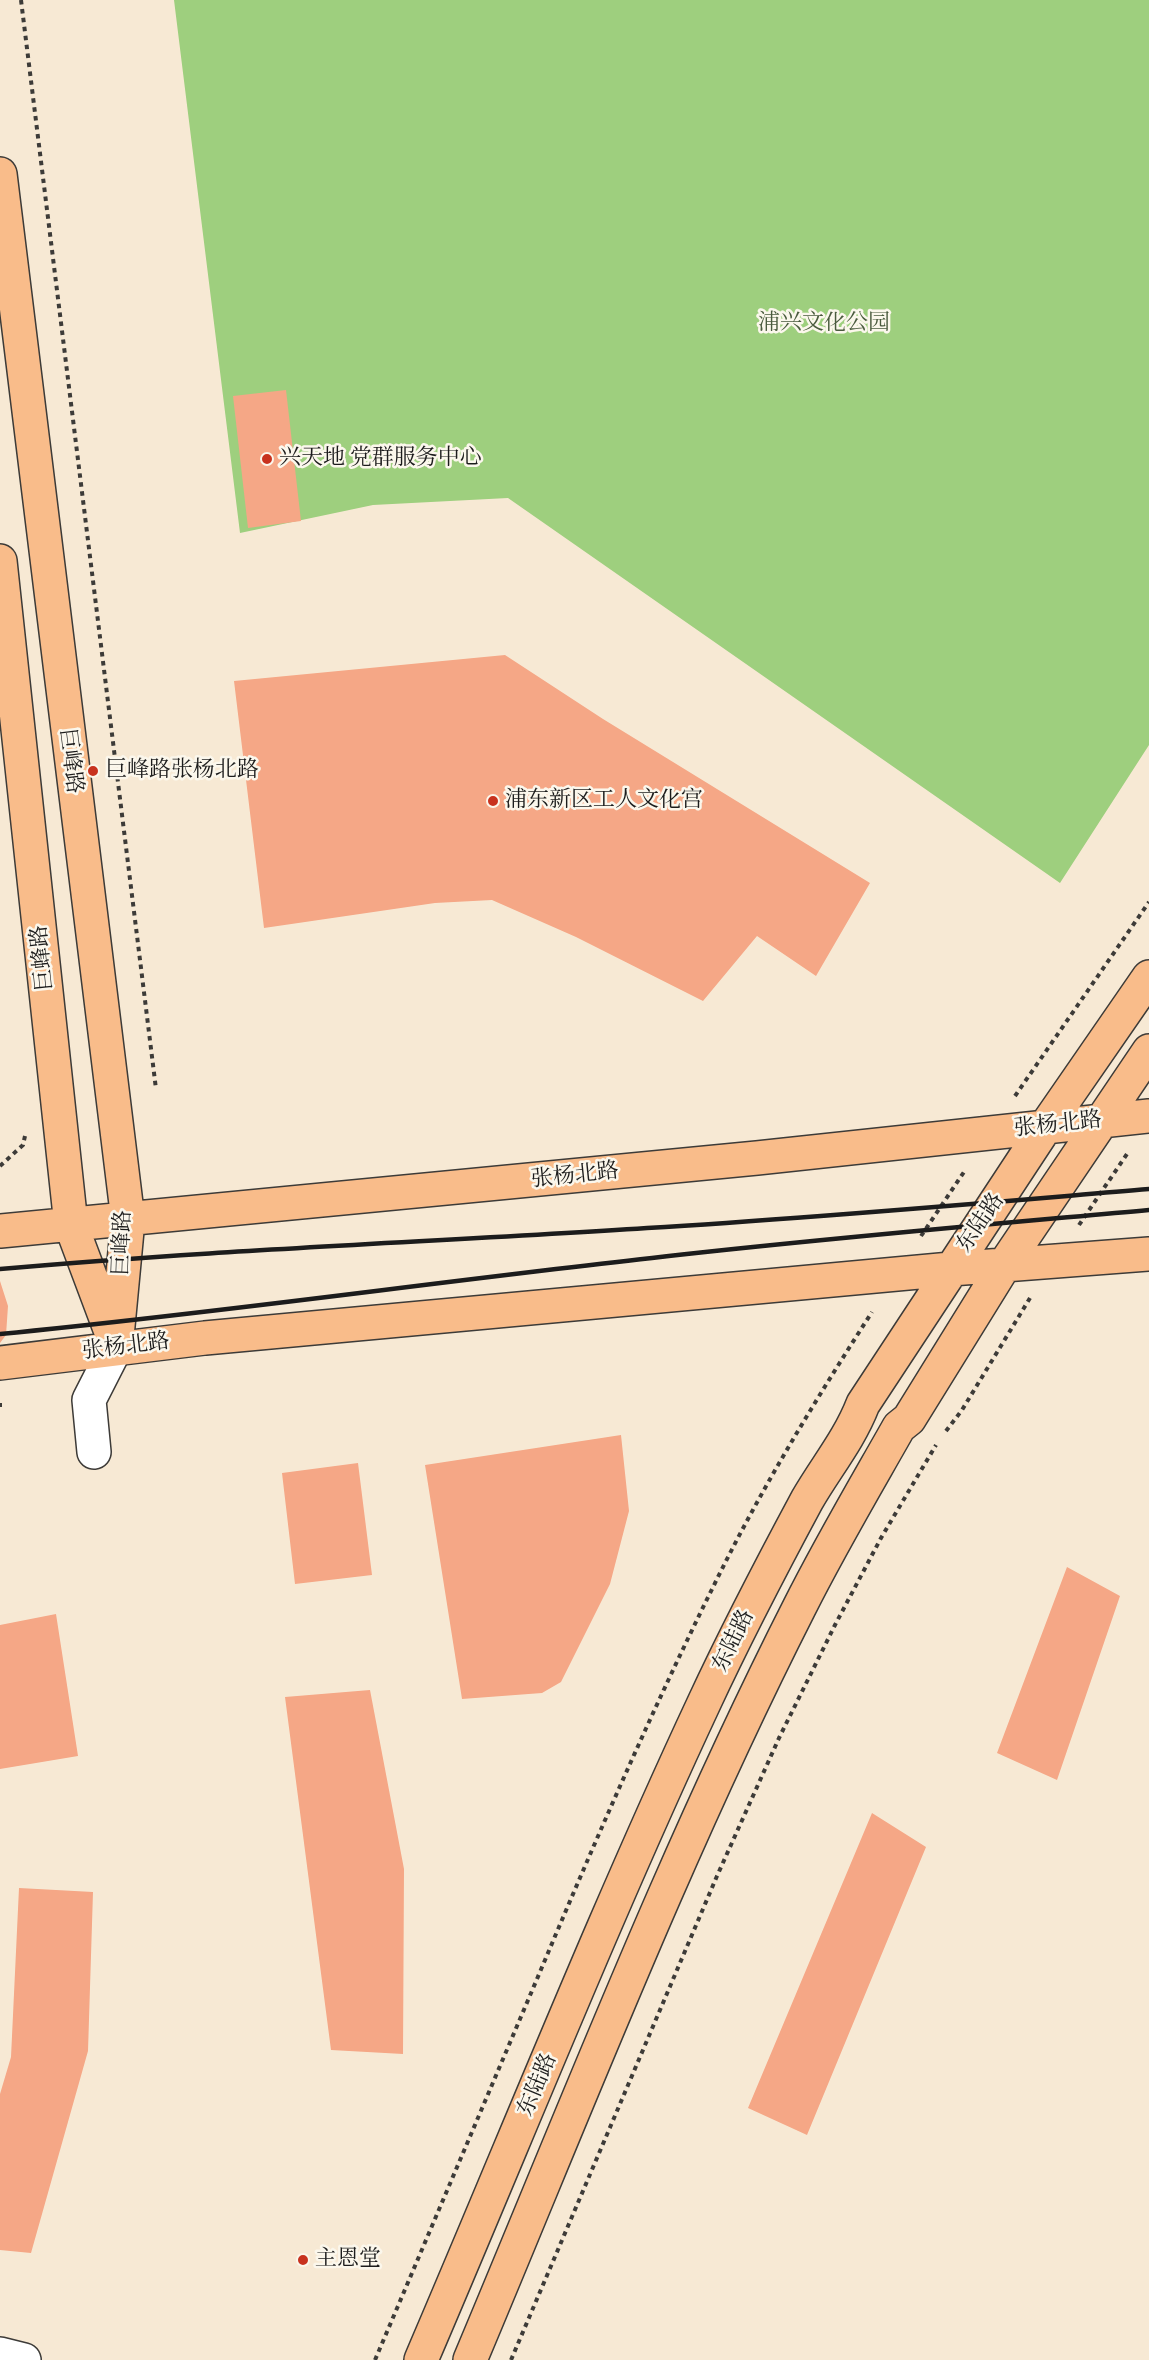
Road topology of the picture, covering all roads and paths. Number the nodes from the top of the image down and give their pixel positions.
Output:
1 (21, 0) edge
2 (0, 174) edge
3 (0, 561) edge
4 (1149, 977) edge
5 (1149, 1052) edge
6 (156, 1089) dead end
7 (1149, 1116) edge
8 (1101, 1121) junction
9 (1046, 1126) junction
10 (1130, 1149) dead end
11 (128, 1220) junction
12 (71, 1225) junction
13 (0, 1232) edge
14 (1149, 1254) edge
15 (1055, 1260) junction
16 (1005, 1264) junction
17 (951, 1269) junction
18 (116, 1347) junction
19 (0, 1363) edge
20 (94, 1452) dead end
21 (0, 2354) edge
22 (24, 2360) edge
23 (422, 2360) edge
24 (470, 2360) edge
25 (511, 2360) edge

1 - 6 path
2 - 11 main road, 巨峰路
3 - 12 main road, 巨蜂路
4 - 9 main road, 东陆路
5 - 8 main road, 东陆路
7 - 8 main road, 张杨北路
8 - 9 main road, 张杨北路
8 - 16 main road, 东陆路
9 - 11 main road, 张杨北路
9 - 17 main road, 东陆路
10 - 15 path
11 - 12 main road, 张杨北路
11 - 18 main road, 巨峰路
12 - 13 main road, 张杨北路
12 - 18 main road, 巨蜂路
14 - 15 main road, 张杨北路
15 - 16 main road, 张杨北路
15 - 25 path
16 - 17 main road, 张杨北路
16 - 24 main road, 东陆路
17 - 18 main road, 张杨北路
17 - 23 main road, 东陆路
18 - 19 main road, 张杨北路
18 - 20 lane
21 - 22 lane

